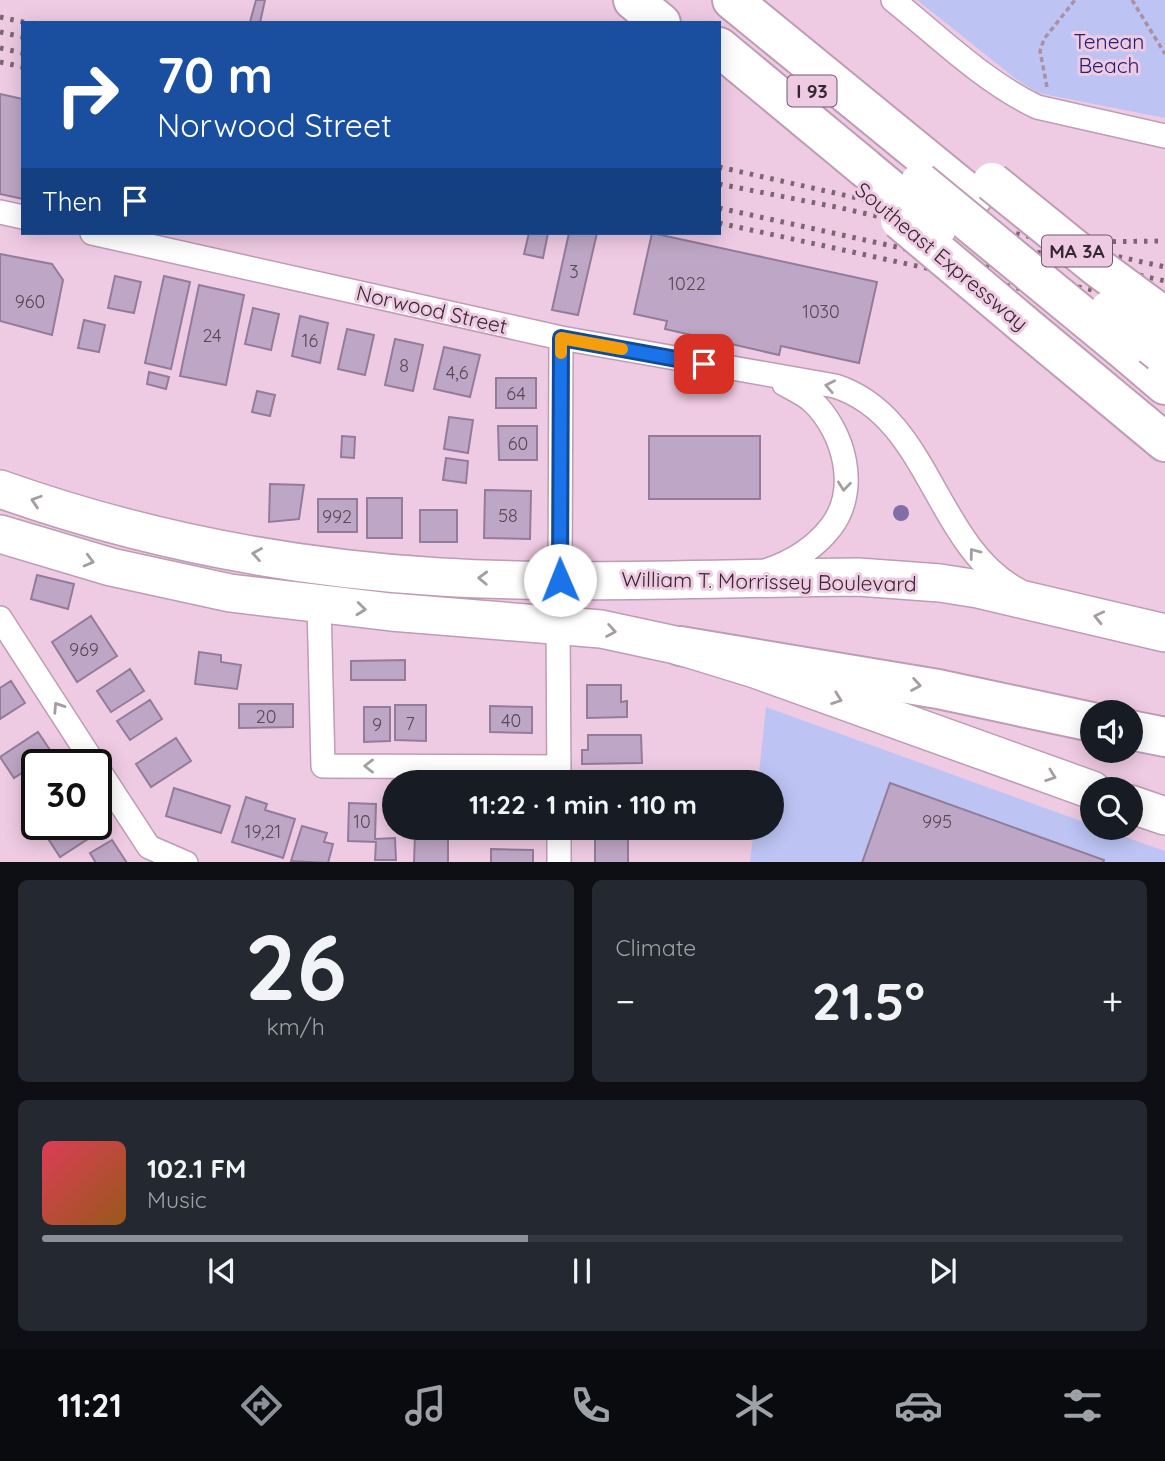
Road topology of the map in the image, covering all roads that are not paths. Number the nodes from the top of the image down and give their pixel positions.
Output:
1 (633, 0) edge
2 (662, 0) edge
3 (704, 0) edge
4 (732, 0) edge
5 (893, 0) edge
6 (659, 21) edge
7 (688, 21) edge
8 (721, 49) edge
9 (721, 72) edge
10 (1165, 136) edge
11 (852, 169) junction
12 (0, 212) edge
13 (21, 217) edge
14 (101, 235) edge
15 (1035, 322) junction
16 (561, 338) junction
17 (1156, 352) edge
18 (772, 377) junction
19 (1165, 418) edge
20 (1165, 442) edge
21 (0, 489) edge
22 (0, 534) edge
23 (741, 578) junction
24 (560, 580) junction
25 (319, 604) junction
26 (1049, 606) junction
27 (0, 618) edge
28 (558, 625) junction
29 (1165, 633) edge
30 (680, 646) junction
31 (1080, 719) edge
32 (1143, 733) edge
33 (1165, 737) edge
34 (86, 749) edge
35 (428, 770) edge
36 (559, 770) edge
37 (1080, 786) edge
38 (112, 790) edge
39 (1143, 809) edge
40 (1165, 817) edge
41 (559, 840) edge
42 (184, 862) edge
43 (559, 862) edge

1 - 6 highway
2 - 7 highway
3 - 17 highway, I 93, bridge
4 - 17 highway, I 93, bridge
5 - 10 street
8 - 11 highway, I 93
9 - 11 highway, Southeast Expressway / I 93
11 - 15 highway, Southeast Expressway / I 93, bridge
12 - 13 street
14 - 16 street, Norwood Street
15 - 19 highway, I 93
15 - 20 highway, Southeast Expressway / I 93
16 - 18 street, Norwood Street
16 - 24 street
18 -> 23 street, Norwood Street
26 -> 18 street, Norwood Street
24 -> 21 main road, William T. Morrissey Boulevard
22 -> 25 main road
23 - 24 main road, William T. Morrissey Boulevard
23 - 26 main road, William T. Morrissey Boulevard
25 -> 28 main road
35 -> 25 street
29 -> 26 main road, William T. Morrissey Boulevard
34 -> 27 street
28 -> 30 main road
28 - 36 street
30 -> 31 highway
30 -> 37 main road
32 - 33 highway
38 - 42 street
39 - 40 main road
41 - 43 street

